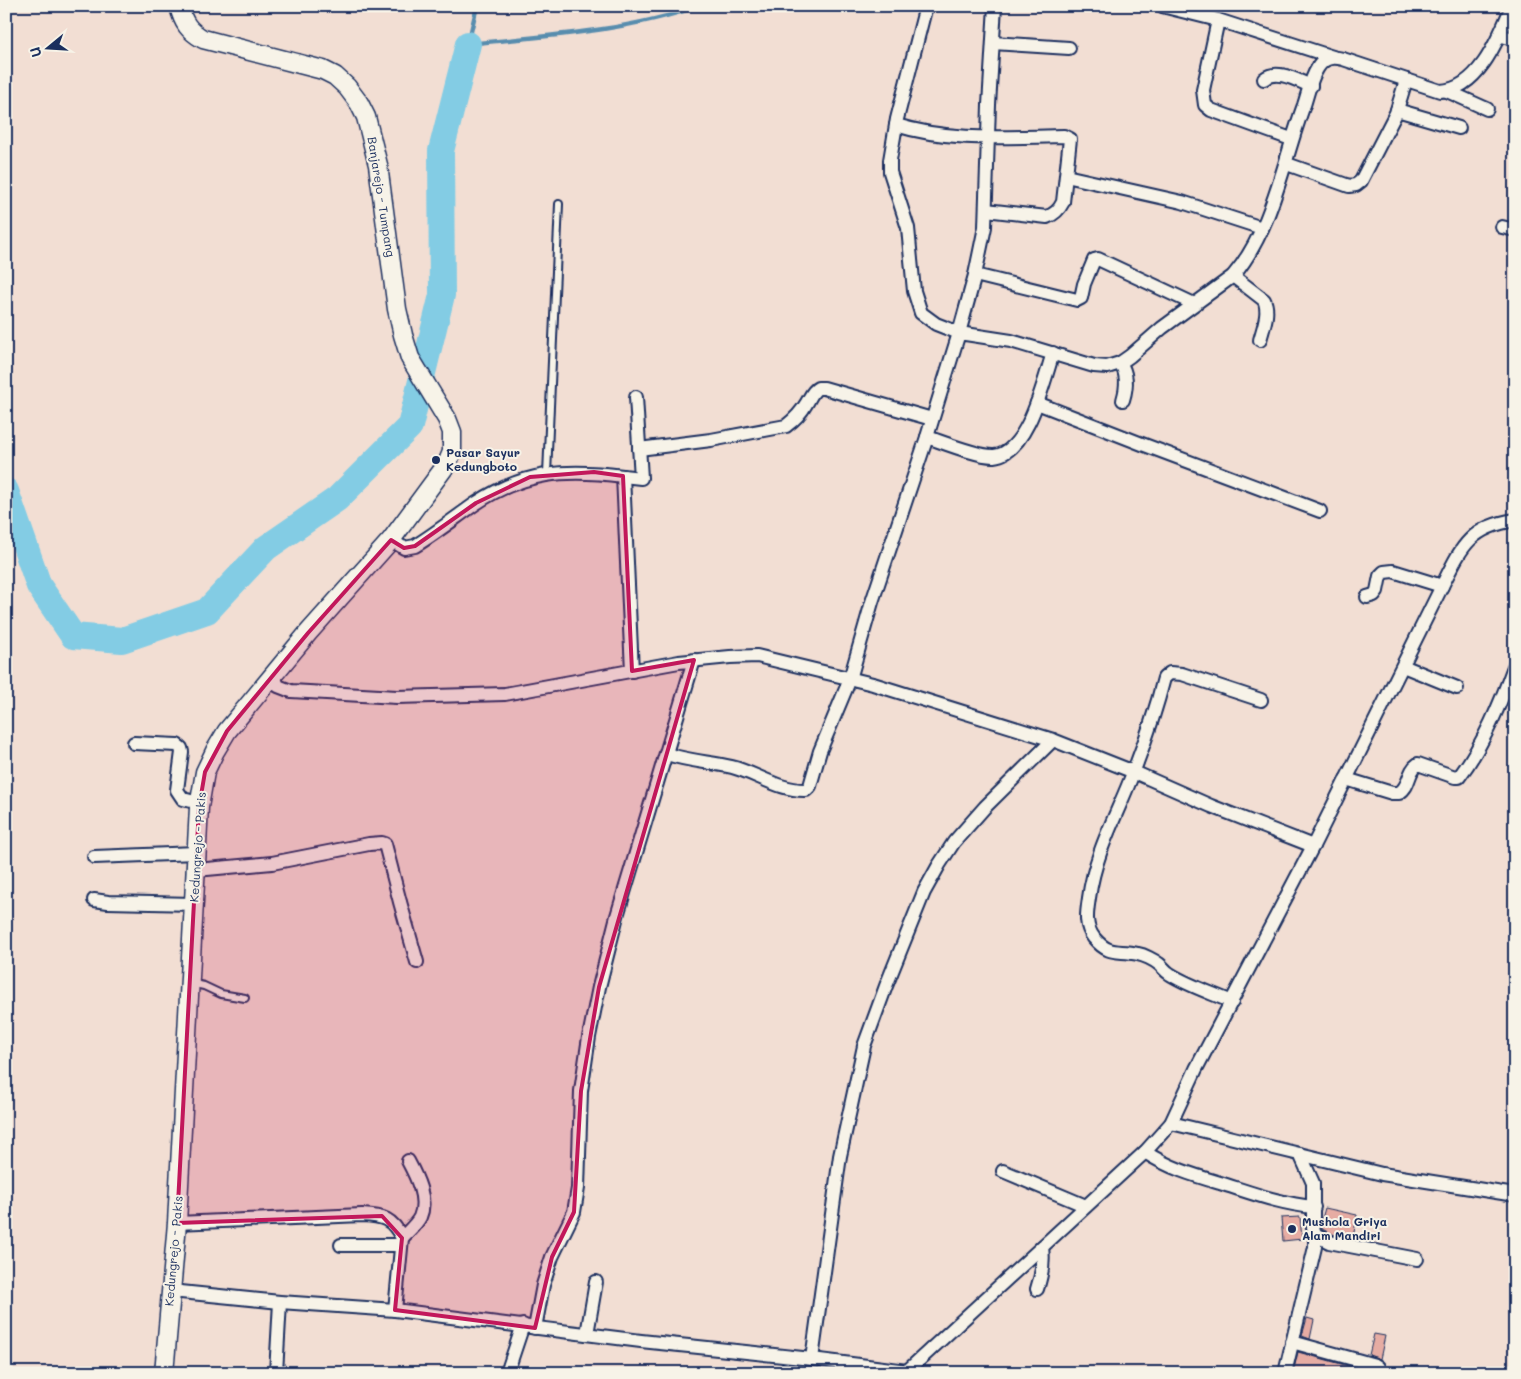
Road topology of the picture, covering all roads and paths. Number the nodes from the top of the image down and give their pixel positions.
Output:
1 (179, 6) edge
2 (926, 6) edge
3 (995, 6) edge
4 (1162, 6) edge
5 (1512, 6) edge
6 (1218, 20) junction
7 (1500, 35) junction
8 (1515, 40) edge
9 (993, 43) junction
10 (1068, 48) dead end
11 (1333, 56) junction
12 (1264, 78) dead end
13 (1406, 80) junction
14 (1311, 86) junction
15 (1447, 91) junction
16 (1487, 109) dead end
17 (1397, 110) junction
18 (896, 125) junction
19 (1459, 128) dead end
20 (988, 137) junction
21 (1291, 140) junction
22 (1287, 164) junction
23 (1066, 176) junction
24 (559, 204) dead end
25 (986, 210) junction
26 (1262, 228) junction
27 (976, 275) junction
28 (1233, 276) junction
29 (1194, 304) junction
30 (959, 332) junction
31 (1260, 340) dead end
32 (1053, 353) junction
33 (410, 358) joint
34 (1120, 363) junction
35 (636, 397) dead end
36 (1123, 400) dead end
37 (1036, 403) junction
38 (932, 419) junction
39 (927, 437) junction
40 (639, 449) junction
41 (547, 474) junction
42 (623, 476) junction
43 (1320, 511) dead end
44 (1515, 520) edge
45 (391, 540) junction
46 (1442, 586) junction
47 (1367, 596) dead end
48 (687, 661) junction
49 (1515, 664) edge
50 (1403, 666) junction
51 (632, 671) junction
52 (274, 676) junction
53 (850, 680) junction
54 (1457, 688) dead end
55 (1261, 700) dead end
56 (1053, 740) junction
57 (134, 743) dead end
58 (666, 754) junction
59 (1134, 772) junction
60 (1346, 779) junction
61 (199, 803) junction
62 (1313, 846) junction
63 (94, 857) dead end
64 (196, 861) junction
65 (94, 900) dead end
66 (194, 904) junction
67 (417, 962) dead end
68 (189, 983) junction
69 (245, 998) dead end
70 (1232, 1002) junction
71 (1171, 1123) junction
72 (1145, 1152) junction
73 (1300, 1154) junction
74 (408, 1160) dead end
75 (1003, 1171) dead end
76 (1515, 1195) edge
77 (1086, 1206) junction
78 (1314, 1207) junction
79 (177, 1224) junction
80 (1316, 1235) junction
81 (402, 1242) junction
82 (341, 1245) dead end
83 (1042, 1247) junction
84 (1417, 1259) dead end
85 (596, 1282) dead end
86 (1037, 1289) dead end
87 (171, 1291) junction
88 (280, 1302) junction
89 (395, 1310) junction
90 (529, 1326) junction
91 (587, 1334) junction
92 (1292, 1342) junction
93 (812, 1359) junction
94 (906, 1372) edge
95 (164, 1373) edge
96 (276, 1373) edge
97 (507, 1373) edge
98 (1285, 1373) edge
99 (1378, 1373) edge

1 - 33 main road, Banjarejo - Tumpang
2 - 18 street
3 - 9 street
4 - 6 street
5 - 7 street
6 - 11 street
6 - 21 street
7 - 8 street
7 - 15 street
9 - 10 street
9 - 20 street
11 - 13 street
11 - 14 street
12 - 14 street
13 - 15 street
13 - 17 street
14 - 21 street
15 - 16 street
17 - 19 street
17 - 22 street
18 - 20 street
18 - 30 street
20 - 23 street
20 - 25 street
21 - 22 street
22 - 26 street
23 - 25 street
23 - 26 street
24 - 41 lane
25 - 27 street
26 - 28 street
27 - 29 street
27 - 30 street
28 - 29 street
28 - 31 street
29 - 34 street
30 - 32 street
30 - 38 street
32 - 34 street
32 - 37 street
33 - 45 main road, Kedungrejo - Pakis
34 - 36 street
35 - 40 street
37 - 39 street
37 - 43 street
38 - 39 street
38 - 40 street
39 - 53 street
40 - 42 street
41 - 42 street
41 - 45 street
42 - 51 street
44 - 46 street
45 - 52 main road, Kedungrejo - Pakis
46 - 47 street
46 - 50 street
48 - 51 street
48 - 53 street
48 - 58 street
49 - 60 street
50 - 54 street
50 - 60 street
51 - 52 street
52 - 61 main road, Kedungrejo - Pakis
53 - 56 street
53 - 58 street
55 - 59 street
56 - 59 street
56 - 93 street
57 - 61 street
58 - 90 street
59 - 62 street
59 - 70 street
60 - 62 street
61 - 64 main road, Kedungrejo - Pakis
62 - 70 street
63 - 64 street
64 - 66 main road, Kedungrejo - Pakis
64 - 67 street
65 - 66 street
66 - 68 main road, Kedungrejo - Pakis
68 - 69 lane
68 - 79 main road, Kedungrejo - Pakis
70 - 71 street
71 - 72 street
71 - 73 street
72 - 77 street
72 - 78 street
73 - 76 street
73 - 78 street
74 - 81 street
75 - 77 street
77 - 83 street
78 - 80 street
79 - 81 street
79 - 87 main road, Kedungrejo - Pakis
80 - 84 street
80 - 92 street
81 - 82 street
81 - 89 street
83 - 86 street
83 - 94 street
85 - 91 street
87 - 88 street
87 - 95 main road, Kedungrejo - Pakis
88 - 89 street
88 - 96 street
89 - 90 street
90 - 91 street
90 - 97 street
91 - 93 street
92 - 98 street
92 - 99 street
93 - 94 street

